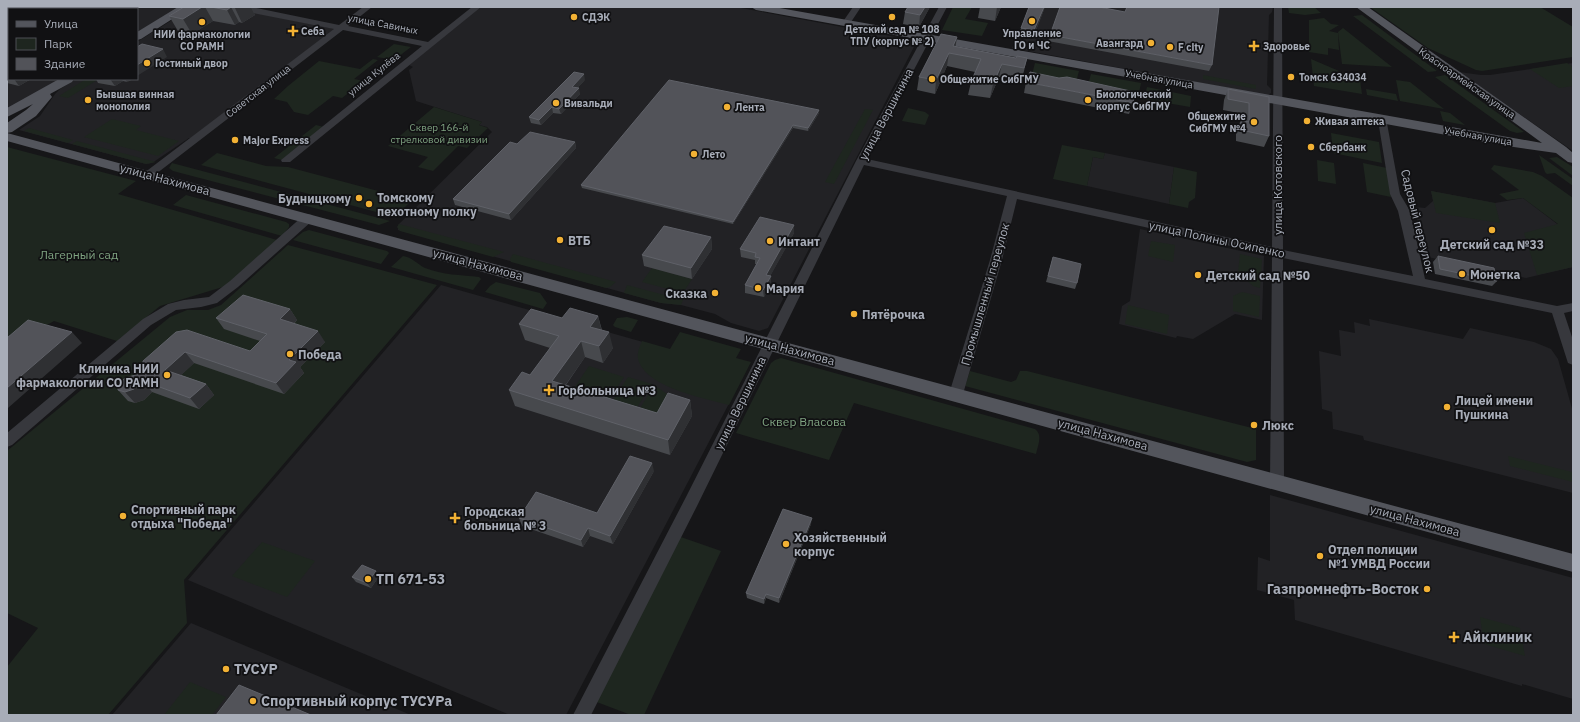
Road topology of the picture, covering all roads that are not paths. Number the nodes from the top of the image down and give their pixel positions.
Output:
1 (186, 7) edge
2 (238, 7) edge
3 (368, 7) edge
4 (477, 7) edge
5 (756, 7) edge
6 (856, 7) edge
7 (943, 7) edge
8 (1278, 7) edge
9 (1361, 7) edge
10 (846, 23) junction
11 (341, 27) junction
12 (138, 36) edge
13 (926, 37) junction
14 (429, 45) junction
15 (66, 80) edge
16 (52, 89) junction
17 (1277, 100) junction
18 (10, 111) edge
19 (31, 113) junction
20 (1383, 120) junction
21 (7, 129) edge
22 (7, 137) edge
23 (1561, 150) junction
24 (1573, 159) edge
25 (286, 160) dead end
26 (861, 161) junction
27 (148, 175) junction
28 (1013, 194) junction
29 (308, 218) junction
30 (1277, 252) junction
31 (1420, 281) junction
32 (1573, 306) edge
33 (1557, 310) junction
34 (769, 343) junction
35 (1573, 360) edge
36 (956, 394) junction
37 (7, 441) edge
38 (1277, 482) junction
39 (1573, 563) edge
40 (582, 715) edge

1 - 12 main road
2 - 11 street, улица Савиных
3 - 11 street, Советская улица
4 - 14 street, улица Кулёва
5 - 10 main road, Учебная улица
6 - 10 street
7 - 13 street, улица Вершинина
8 - 17 street, улица Котовского
9 - 23 main road, Красноармейская улица
10 - 13 main road, Учебная улица
11 - 14 street, улица Савиных
11 - 27 street, Советская улица
13 - 17 main road, Учебная улица
13 - 26 street, улица Вершинина
14 - 25 street, улица Кулёва
15 - 16 main road
16 - 18 main road
16 - 19 main road
17 - 20 main road, Учебная улица
17 - 30 street, улица Котовского
18 - 19 main road
19 - 21 main road
20 - 23 main road, Учебная улица
20 - 31 street, Садовый переулок
22 - 27 main road, улица Нахимова
23 - 24 main road, Красноармейская улица
26 - 28 street, улица Полины Осипенко
26 - 34 street, улица Вершинина
27 - 29 main road, улица Нахимова
28 - 30 street, улица Полины Осипенко
28 - 36 street, Промышленный переулок
29 - 34 main road, улица Нахимова
29 - 37 street
30 - 31 street, улица Полины Осипенко
30 - 38 street, улица Котовского
31 - 33 street, улица Полины Осипенко
32 - 33 street, улица Полины Осипенко
33 - 35 street
34 - 36 main road, улица Нахимова
34 - 40 street, улица Вершинина
36 - 38 main road, улица Нахимова
38 - 39 main road, улица Нахимова

